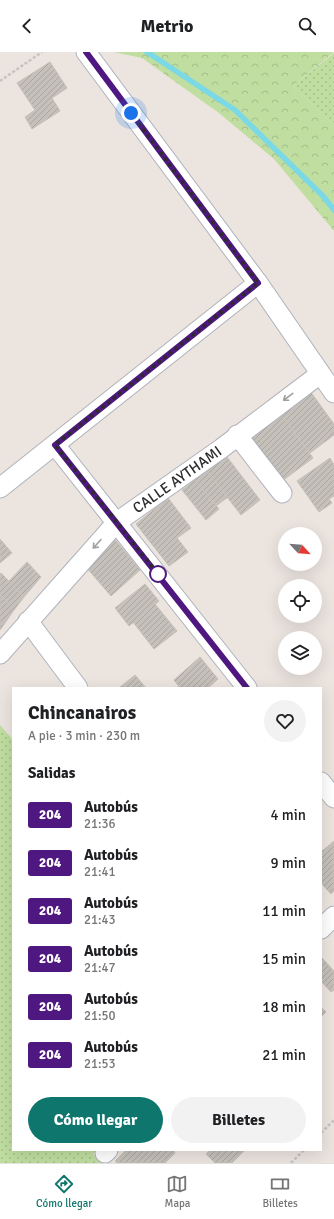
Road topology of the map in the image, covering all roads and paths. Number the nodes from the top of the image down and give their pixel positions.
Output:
1 (42, 52) edge
2 (86, 52) edge
3 (0, 81) edge
4 (258, 283) junction
5 (320, 374) junction
6 (334, 393) edge
7 (238, 436) junction
8 (55, 445) junction
9 (0, 488) edge
10 (282, 493) dead end
11 (117, 522) junction
12 (28, 621) junction
13 (0, 654) edge
14 (77, 687) edge
15 (246, 687) edge
16 (322, 783) edge
17 (334, 798) edge
18 (334, 916) edge
19 (322, 928) edge
20 (334, 1120) edge
21 (322, 1132) edge
22 (303, 1151) edge
23 (291, 1163) edge

1 - 3 path
2 - 4 street
4 - 5 street
4 - 8 street
5 - 6 street
5 -> 7 street, CALLE AYTHAMI
7 - 10 street
7 - 11 street, CALLE AYTHAMI
8 - 9 street
8 - 11 street
11 -> 12 street, CALLE AYTHAMI
11 - 15 street
12 - 13 street, CALLE AYTHAMI
12 - 14 street
16 - 17 street
18 - 19 street
20 - 21 path
22 - 23 path

